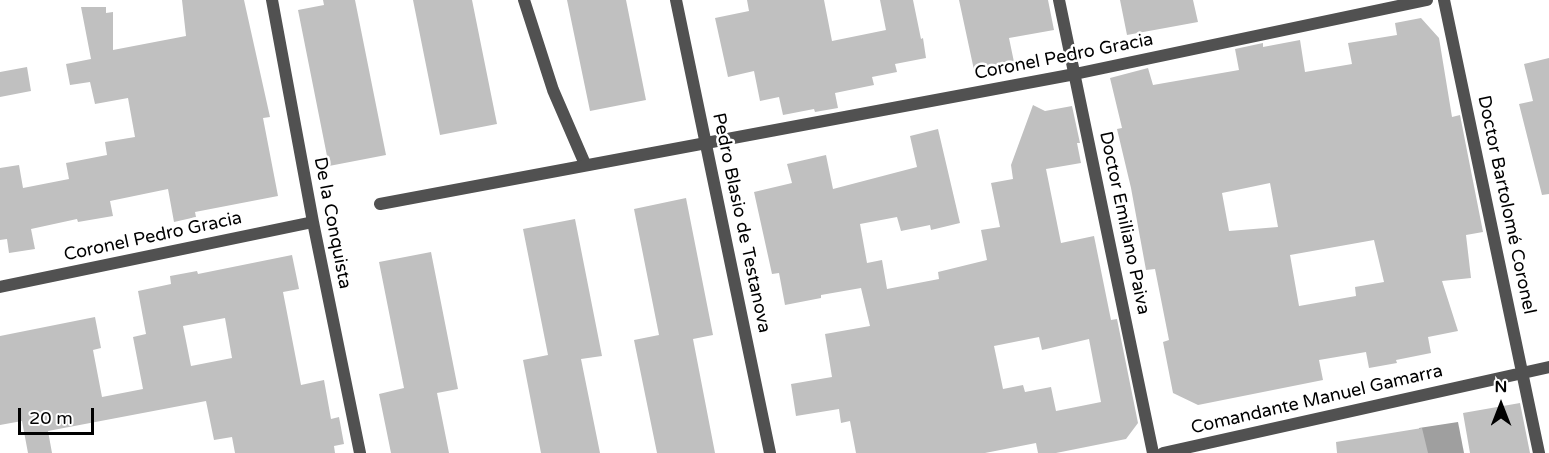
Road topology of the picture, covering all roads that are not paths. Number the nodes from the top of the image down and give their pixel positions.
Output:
1 (272, 0) edge
2 (524, 0) edge
3 (676, 0) edge
4 (1059, 0) edge
5 (1427, 0) edge
6 (1444, 0) edge
7 (1075, 74) junction
8 (706, 143) junction
9 (585, 164) junction
10 (380, 204) dead end
11 (313, 222) junction
12 (0, 287) edge
13 (1549, 367) edge
14 (1523, 373) junction
15 (360, 453) edge
16 (770, 453) edge
17 (1153, 453) edge
18 (1163, 453) edge
19 (1539, 453) edge

1 - 11 street, De la Conquista
2 - 9 street
3 - 8 street, Pedro Blasio de Testanova
4 - 7 street, Doctor Emiliano Paiva
5 - 7 street, Coronel Pedro Gracia
6 - 14 street, Doctor Bartolomé Coronel
7 - 8 street, Coronel Pedro Gracia
7 - 17 street, Doctor Emiliano Paiva
8 - 9 street, Coronel Pedro Gracia
8 - 16 street, Pedro Blasio de Testanova
9 - 10 street, Coronel Pedro Gracia
11 - 12 street, Coronel Pedro Gracia
11 - 15 street, De la Conquista
13 - 14 street, Comandante Manuel Gamarra
14 - 18 street, Comandante Manuel Gamarra
14 - 19 street, Doctor Bartolomé Coronel

